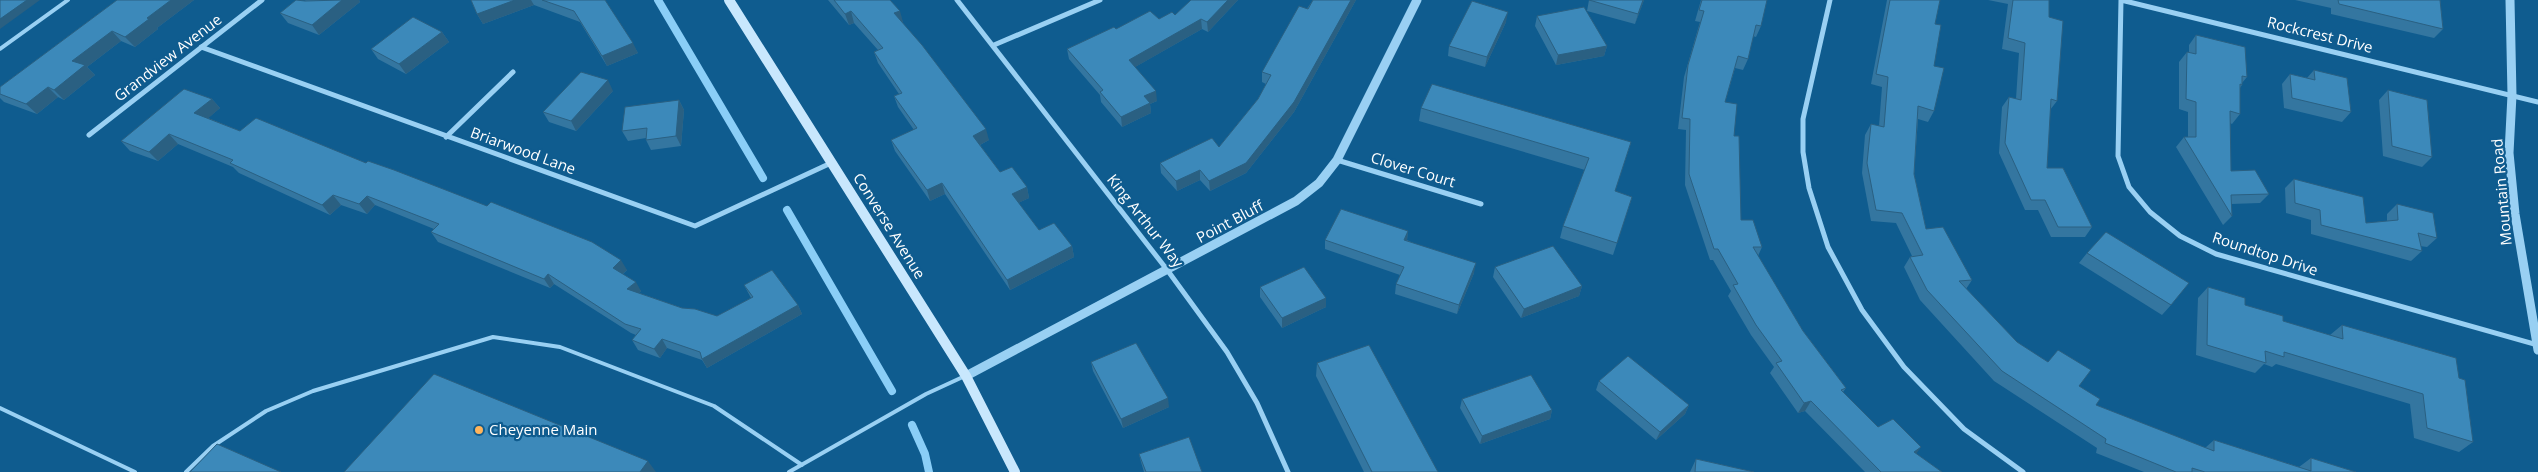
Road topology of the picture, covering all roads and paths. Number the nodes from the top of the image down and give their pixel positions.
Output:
1 (68, 0) edge
2 (262, 0) edge
3 (729, 0) edge
4 (957, 0) edge
5 (1100, 0) edge
6 (1417, 0) edge
7 (1830, 0) edge
8 (2121, 0) edge
9 (2510, 0) edge
10 (994, 45) junction
11 (201, 47) junction
12 (0, 49) edge
13 (513, 72) dead end
14 (2512, 95) junction
15 (2538, 102) edge
16 (89, 135) dead end
17 (446, 137) junction
18 (1337, 160) junction
19 (831, 163) junction
20 (1481, 204) dead end
21 (1168, 271) junction
22 (2538, 347) edge
23 (966, 376) junction
24 (0, 408) edge
25 (802, 464) junction
26 (135, 472) edge
27 (186, 472) edge
28 (789, 472) edge
29 (1015, 472) edge
30 (1288, 472) edge
31 (2023, 472) edge

1 - 12 lane
2 - 11 street, Grandview Avenue
3 - 19 main road, Converse Avenue
4 - 10 street, King Arthur Way
5 - 10 street
6 - 18 street, Point Bluff
7 - 31 street
8 - 14 street, Rockcrest Drive
8 - 22 street, Roundtop Drive
9 - 14 street, Mountain Road
10 - 21 street, King Arthur Way
11 - 16 street, Grandview Avenue
11 - 17 street, Briarwood Lane
13 - 17 street
14 - 15 street, Rockcrest Drive
14 - 22 street, Mountain Road
17 - 19 street, Briarwood Lane
18 - 20 street, Clover Court
18 - 21 street, Point Bluff
19 - 23 main road, Converse Avenue
21 - 23 street, Point Bluff
21 - 30 street, King Arthur Way
23 - 25 lane
23 - 29 main road, Converse Avenue
24 - 26 lane
25 - 27 lane
25 - 28 lane

